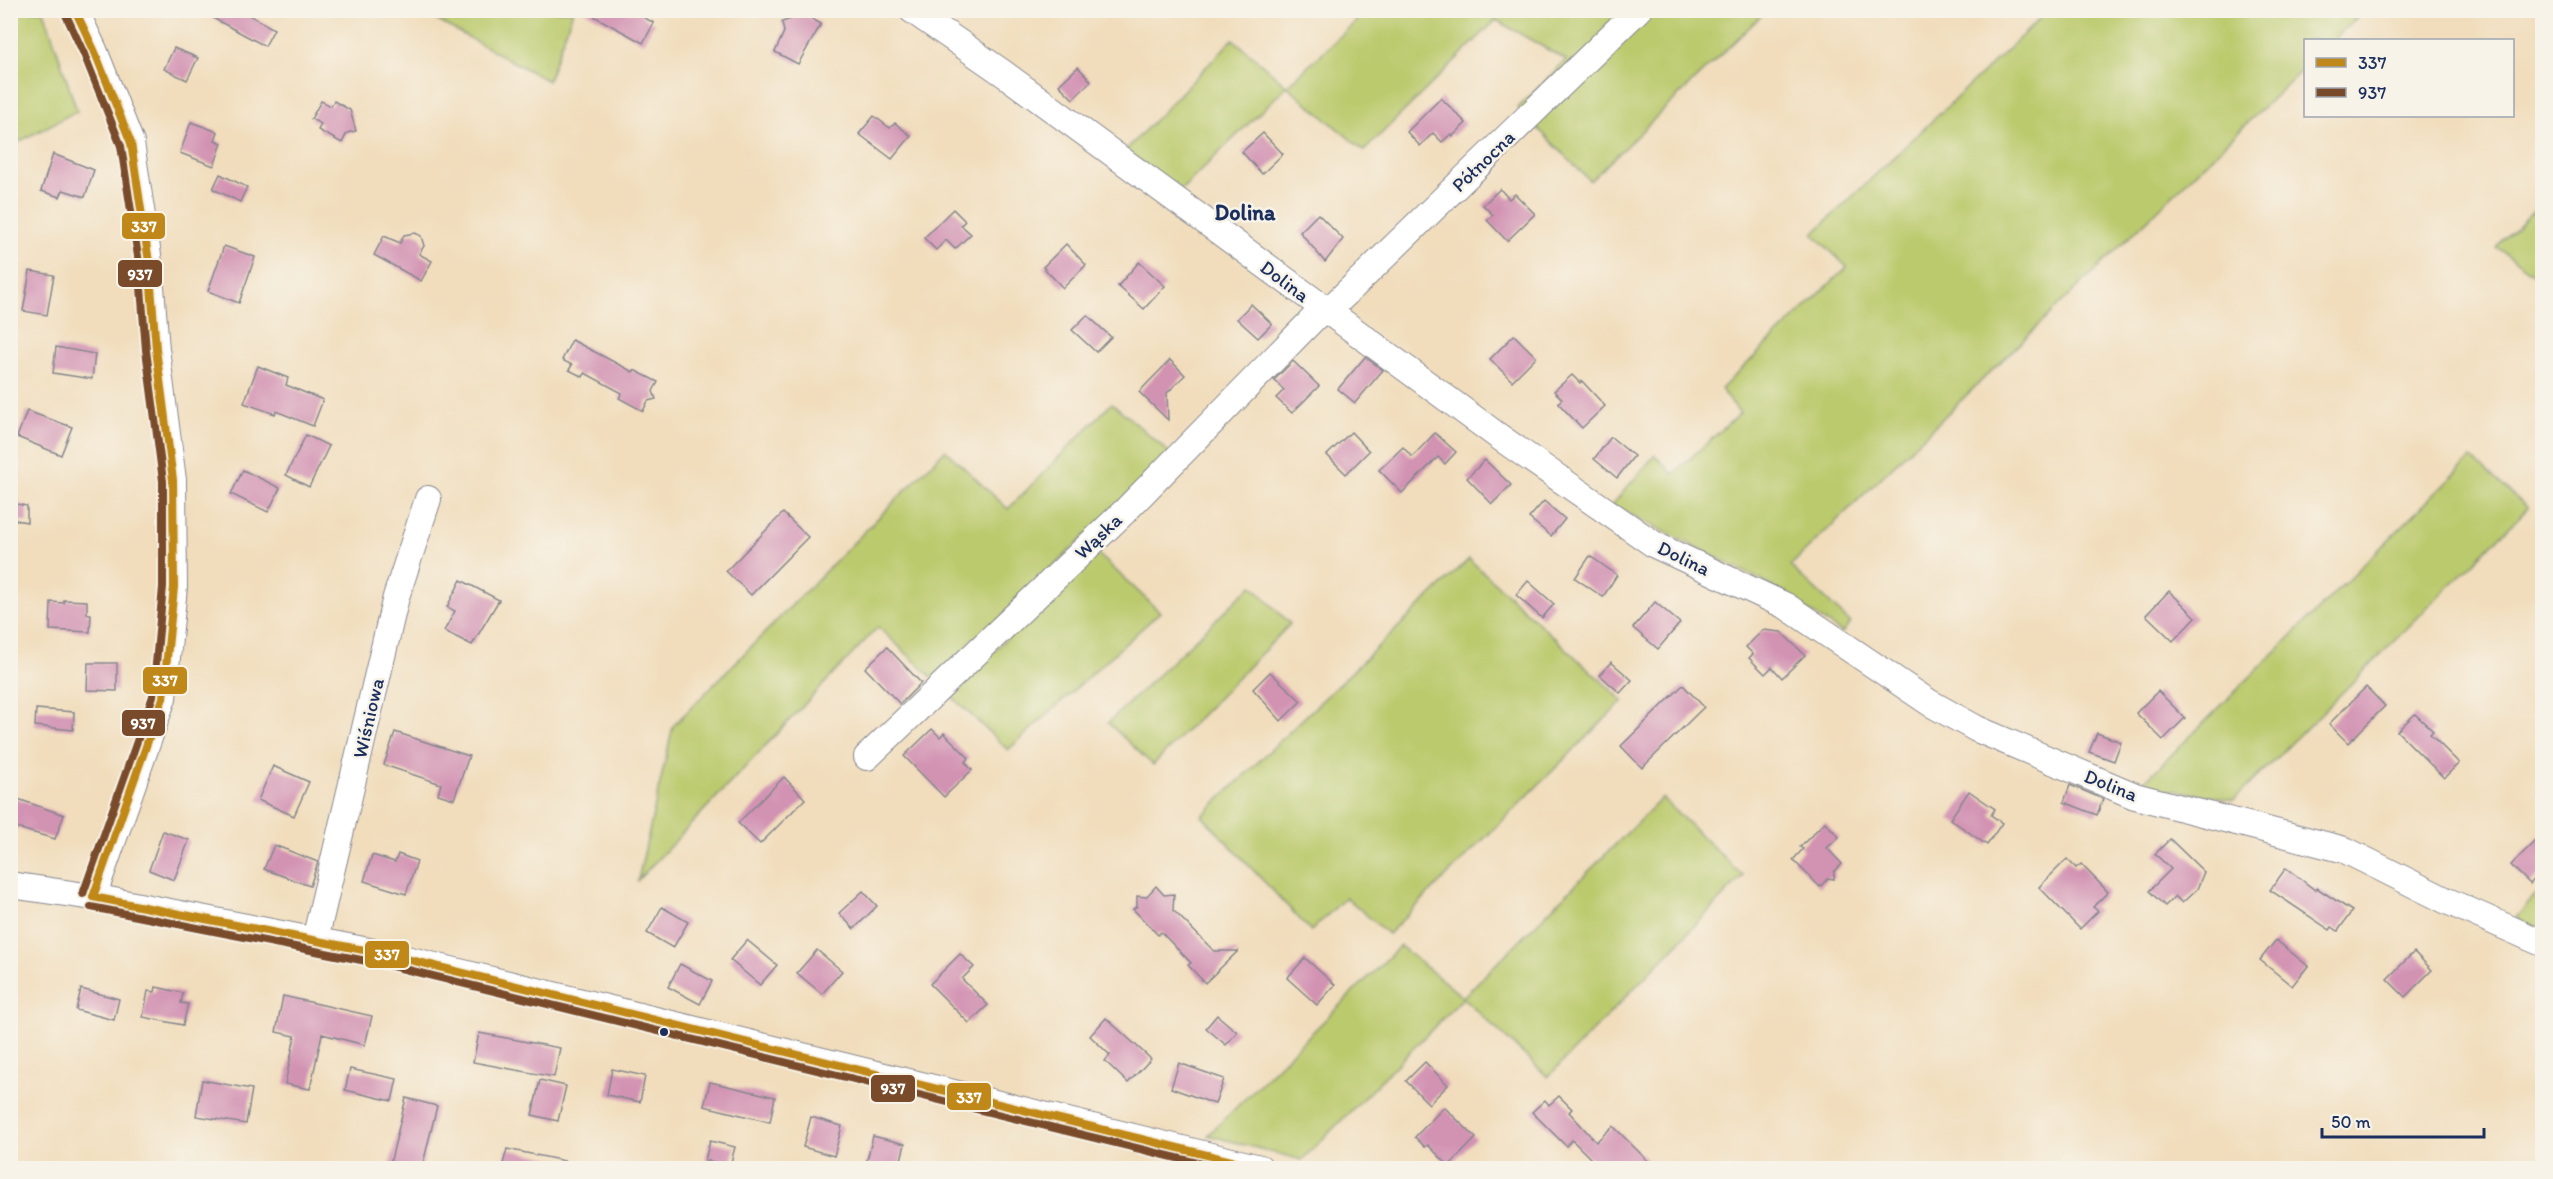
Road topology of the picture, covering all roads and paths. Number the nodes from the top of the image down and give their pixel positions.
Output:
1 (75, 10) edge
2 (912, 10) edge
3 (1638, 10) edge
4 (1325, 310) junction
5 (428, 499) dead end
6 (867, 757) dead end
7 (10, 885) edge
8 (93, 897) junction
9 (315, 940) junction
10 (2542, 943) edge
11 (1260, 1168) edge

1 - 8 street
2 - 4 street, Dolina
3 - 4 street, Północna
4 - 6 street, Wąska
4 - 10 street, Dolina
5 - 9 street, Wiśniowa
7 - 8 street
8 - 9 street
9 - 11 street

